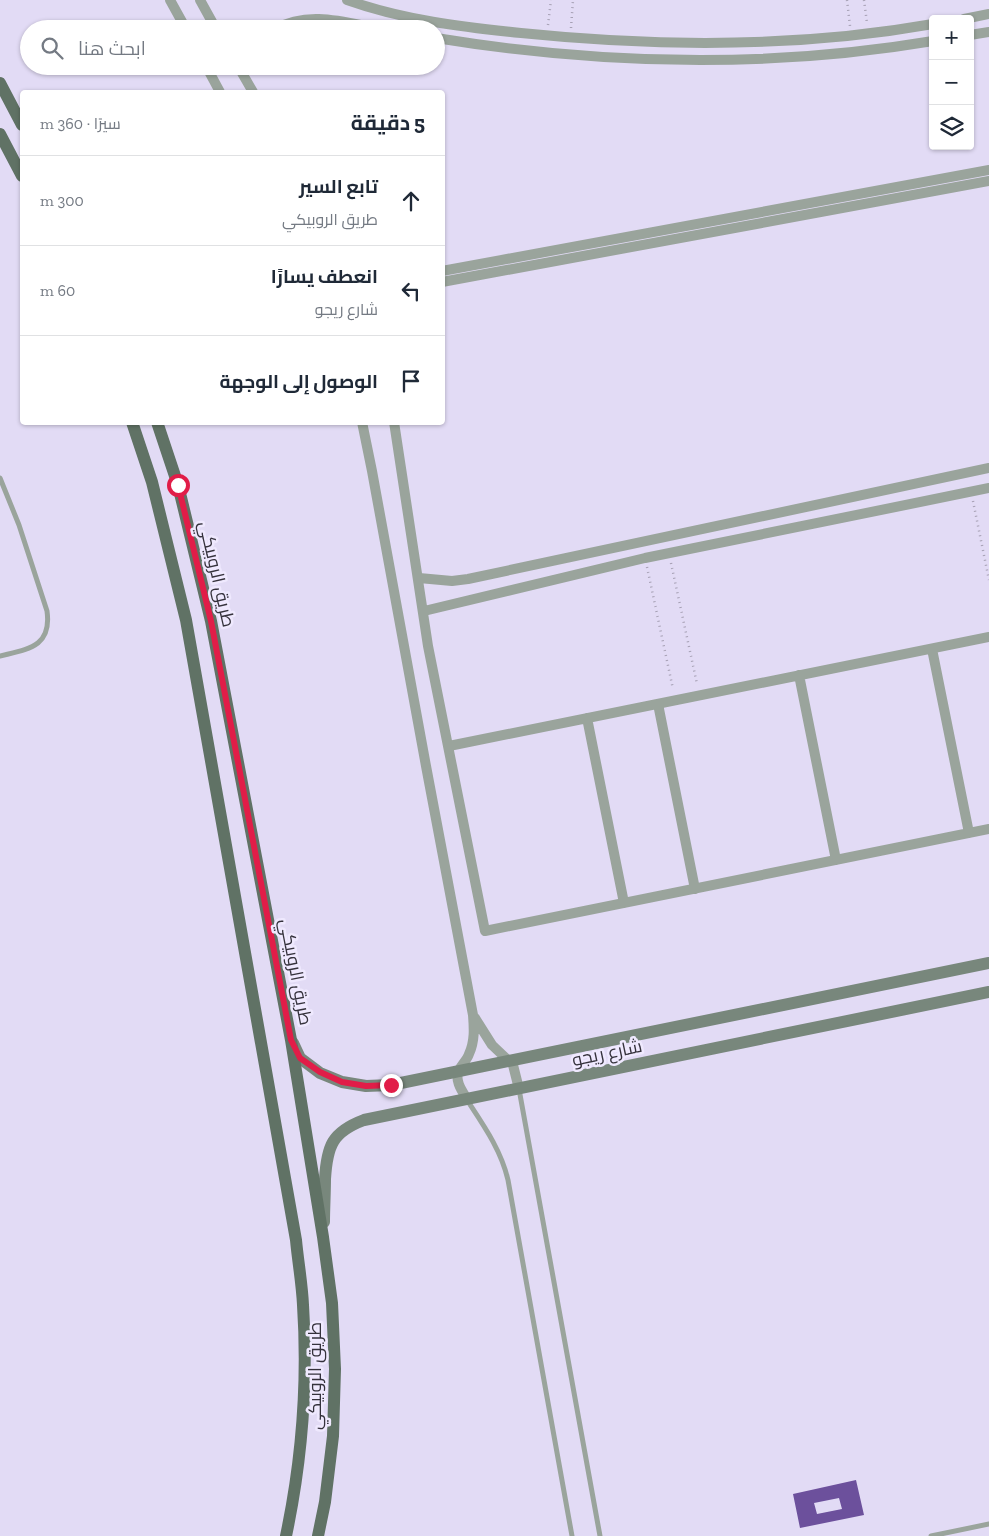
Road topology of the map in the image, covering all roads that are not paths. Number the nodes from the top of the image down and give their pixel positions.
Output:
1 (170, 0) edge
2 (200, 0) edge
3 (347, 0) edge
4 (989, 14) edge
5 (974, 17) edge
6 (181, 20) edge
7 (211, 20) edge
8 (296, 20) edge
9 (326, 20) edge
10 (422, 20) edge
11 (445, 23) edge
12 (929, 25) edge
13 (989, 32) edge
14 (974, 34) edge
15 (445, 39) edge
16 (929, 42) edge
17 (211, 75) edge
18 (243, 75) edge
19 (0, 83) edge
20 (219, 90) edge
21 (252, 90) edge
22 (20, 121) edge
23 (0, 134) edge
24 (989, 170) edge
25 (20, 172) edge
26 (989, 181) edge
27 (568, 253) junction
28 (445, 271) edge
29 (445, 281) edge
30 (133, 425) edge
31 (159, 425) edge
32 (363, 425) edge
33 (394, 425) edge
34 (989, 468) edge
35 (0, 478) edge
36 (989, 488) edge
37 (748, 520) junction
38 (752, 536) junction
39 (419, 578) junction
40 (424, 611) junction
41 (989, 637) edge
42 (932, 649) junction
43 (0, 656) edge
44 (799, 676) junction
45 (658, 704) junction
46 (587, 718) junction
47 (449, 746) junction
48 (989, 829) edge
49 (969, 833) junction
50 (836, 860) junction
51 (695, 889) junction
52 (624, 903) junction
53 (989, 963) edge
54 (989, 992) edge
55 (473, 1015) junction
56 (291, 1040) junction
57 (510, 1060) junction
58 (458, 1071) junction
59 (519, 1089) junction
60 (467, 1099) junction
61 (323, 1237) junction
62 (989, 1524) edge
63 (286, 1536) edge
64 (318, 1536) edge
65 (572, 1536) edge
66 (600, 1536) edge
67 (930, 1536) edge

1 - 6 street
2 - 7 street
3 - 10 street
4 - 5 street
8 - 9 street
11 - 12 street
13 - 14 street
15 - 16 street
17 - 20 street
18 - 21 street
19 - 22 main road
23 - 25 main road
24 - 27 street
26 - 27 street
27 - 28 street
27 - 29 street
30 - 63 main road, طريق الروبيكي
31 - 56 main road, طريق الروبيكي
32 - 55 street
33 - 39 street
34 - 37 street
35 - 43 lane
36 - 38 street
37 - 38 street
37 - 39 street
38 - 40 street
39 - 40 street
40 - 47 street
41 - 42 street
42 - 44 street
42 - 49 street
44 - 45 street
44 - 50 street
45 - 46 street
45 - 51 street
46 - 47 street
46 - 52 street
47 - 52 street
48 - 49 street
49 - 50 street
50 - 51 street
51 - 52 street
53 - 57 main road, شارع ريجو
54 - 59 main road, شارع ريجو
55 - 57 street
55 - 58 street
56 - 58 main road, شارع ريجو
56 - 61 main road, طريق الروبيكي
57 - 58 main road, شارع ريجو
57 - 59 street
58 - 60 street
59 - 60 main road, شارع ريجو
59 - 66 lane
60 - 61 main road, شارع ريجو
60 - 65 lane
61 - 64 main road, طريق الروبيكي
62 - 67 lane

